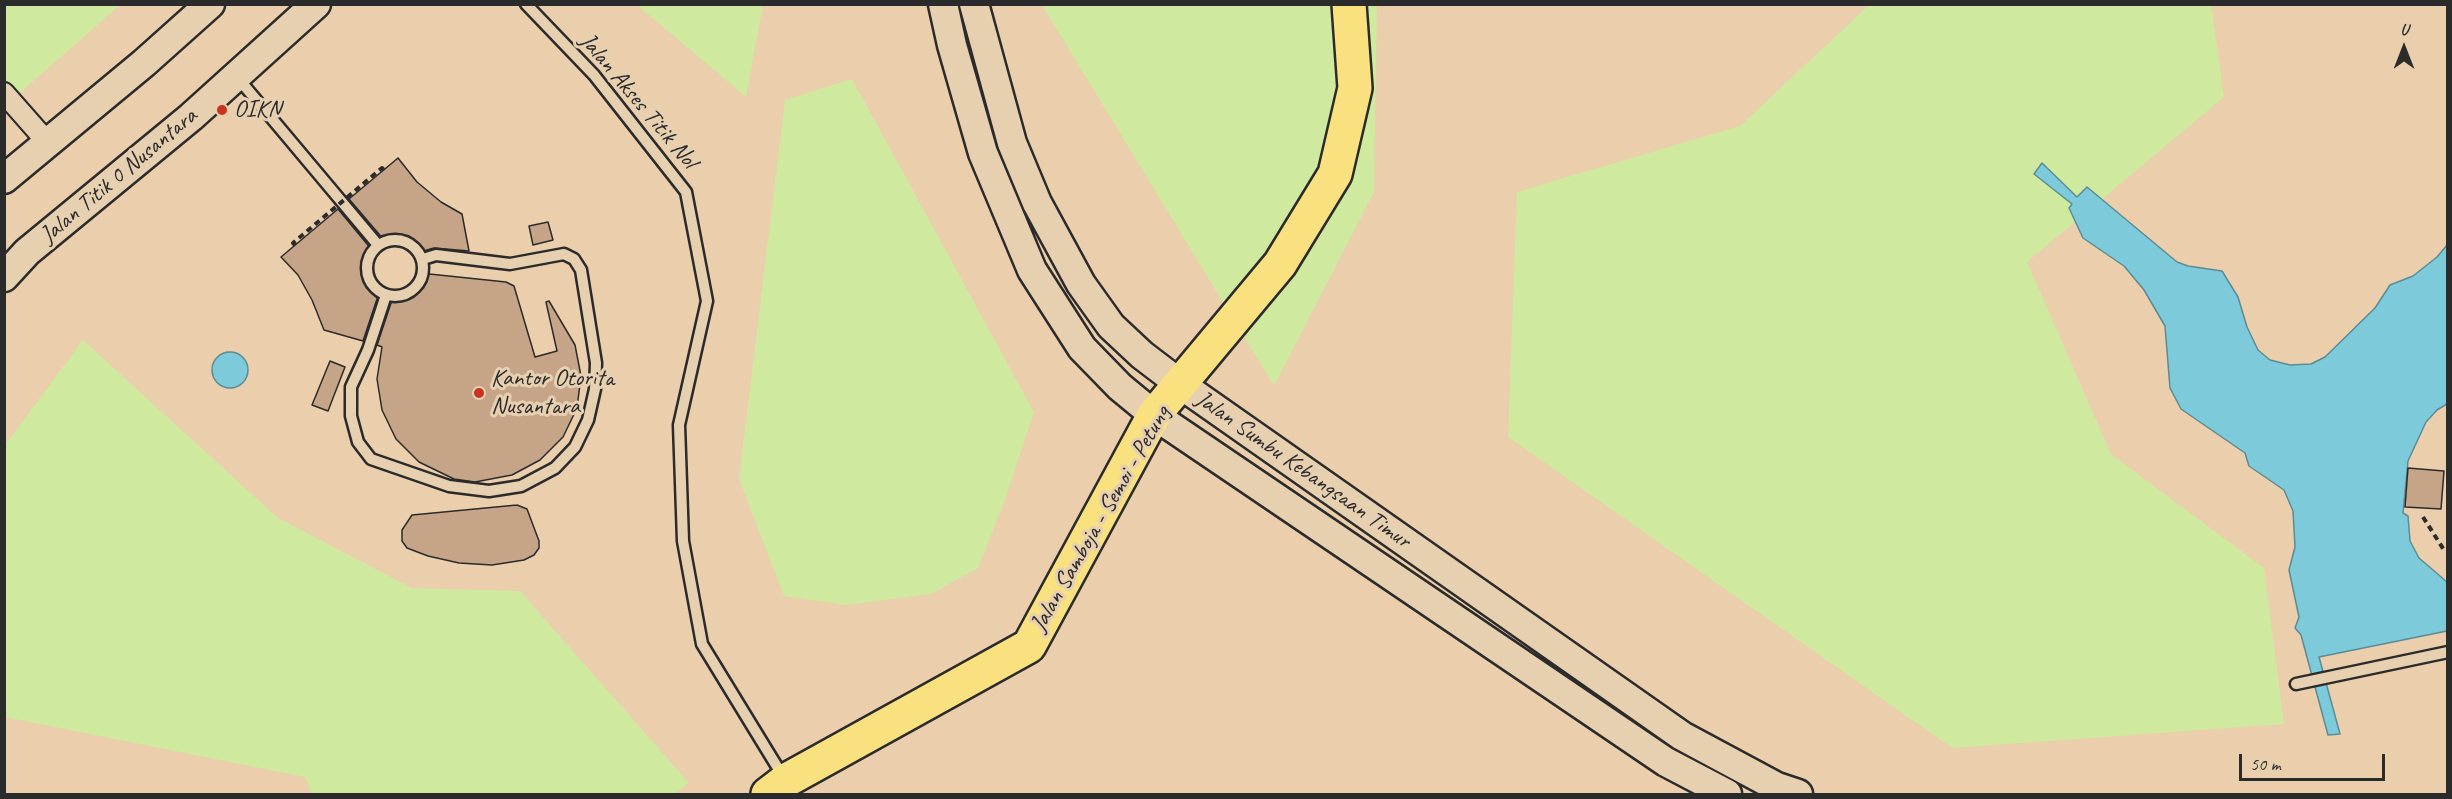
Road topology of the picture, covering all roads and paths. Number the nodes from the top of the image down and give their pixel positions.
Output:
1 (210, 4) edge
2 (316, 4) edge
3 (526, 4) edge
4 (943, 4) edge
5 (974, 4) edge
6 (1349, 4) edge
7 (237, 76) junction
8 (4, 93) edge
9 (48, 143) junction
10 (384, 170) dead end
11 (4, 179) edge
12 (342, 202) junction
13 (295, 245) dead end
14 (378, 245) junction
15 (423, 258) junction
16 (4, 277) edge
17 (386, 296) junction
18 (1180, 384) junction
19 (1154, 415) junction
20 (2423, 517) dead end
21 (2448, 550) edge
22 (2448, 652) edge
23 (2296, 684) dead end
24 (777, 788) edge
25 (1727, 795) edge
26 (1798, 795) edge

1 - 9 street
2 - 7 street, Jalan Titik 0 Nusantara
3 - 24 lane, Jalan Akses Titik Nol
4 - 19 street, Jalan Sumbu Kebangsaan Timur
5 - 18 street, Jalan Sumbu Kebangsaan Timur
6 - 18 highway, Jalan Samboja - Semoi - Petung
7 - 12 lane
7 - 16 street, Jalan Titik 0 Nusantara
8 - 9 street
9 - 11 street
10 - 12 path, bridge
12 - 13 path, bridge
12 - 14 lane
14 - 15 lane
14 - 17 lane
15 - 17 lane
15 - 17 lane
18 - 19 highway, Jalan Samboja - Semoi - Petung
18 - 26 street, Jalan Sumbu Kebangsaan Timur
19 - 24 highway, Jalan Samboja - Semoi - Petung
19 - 25 street, Jalan Sumbu Kebangsaan Timur
20 - 21 path
22 - 23 lane

